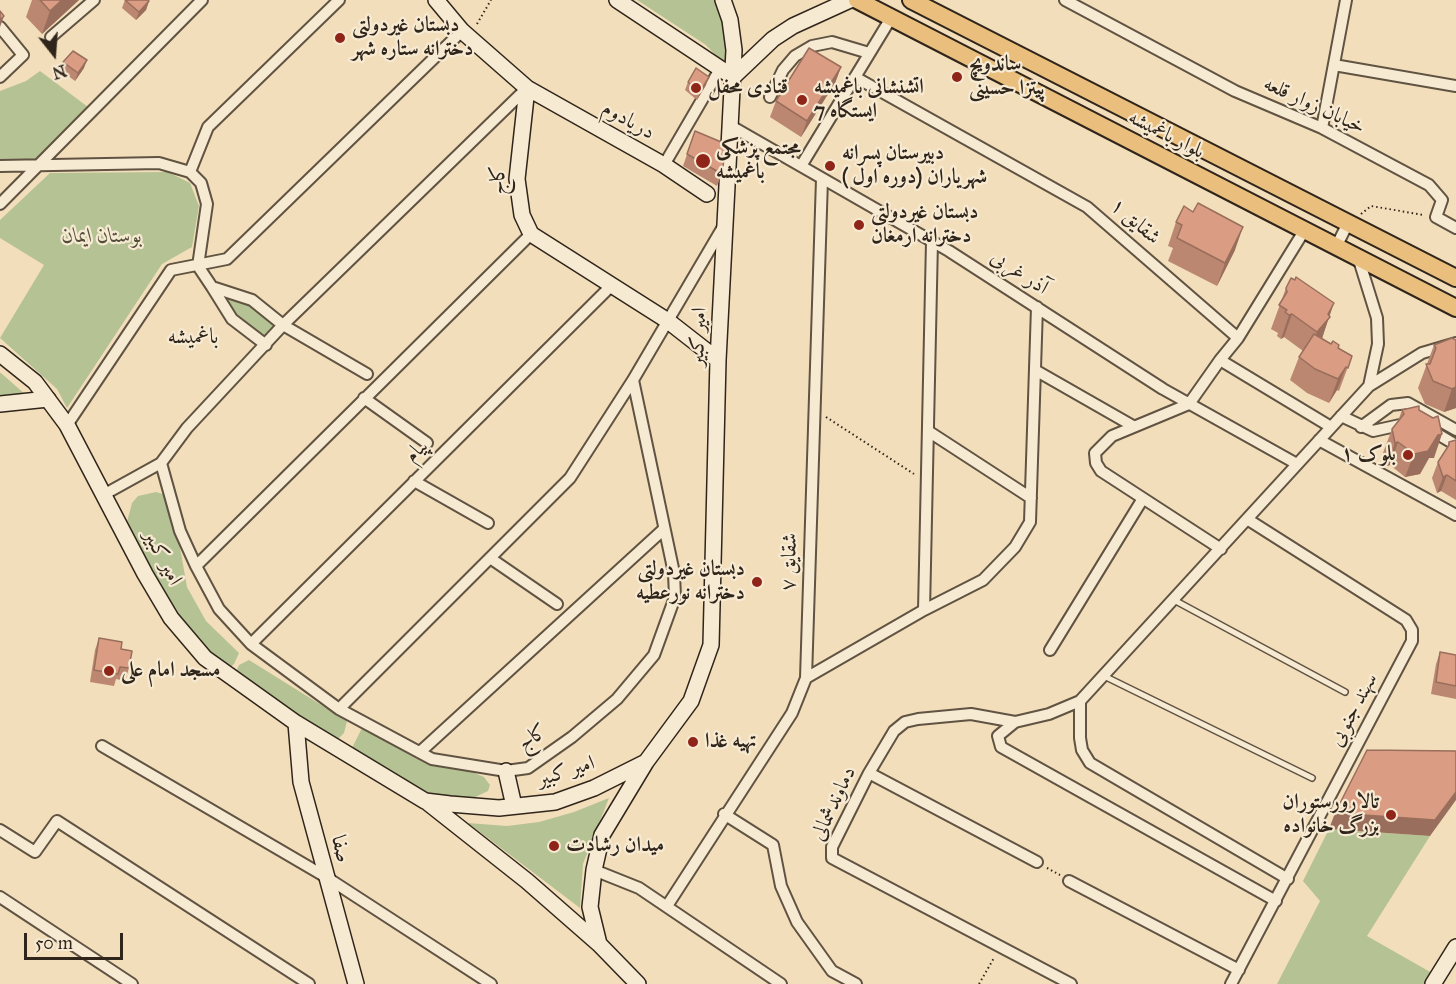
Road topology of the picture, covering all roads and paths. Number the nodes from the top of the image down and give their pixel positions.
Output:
1 (94, 0) edge
2 (202, 0) edge
3 (339, 0) edge
4 (436, 0) edge
5 (490, 0) edge
6 (617, 0) edge
7 (723, 0) edge
8 (850, 0) edge
9 (857, 0) edge
10 (911, 0) edge
11 (1065, 0) edge
12 (1346, 0) edge
13 (891, 18) junction
14 (0, 27) edge
15 (466, 34) junction
16 (51, 36) dead end
17 (869, 53) junction
18 (1334, 65) junction
19 (727, 73) junction
20 (0, 77) edge
21 (855, 77) junction
22 (1456, 86) edge
23 (527, 88) junction
24 (770, 97) dead end
25 (730, 126) junction
26 (1322, 128) junction
27 (663, 165) junction
28 (0, 166) edge
29 (37, 166) junction
30 (801, 166) junction
31 (190, 172) junction
32 (822, 179) junction
33 (707, 194) dead end
34 (0, 204) edge
35 (1436, 217) junction
36 (1348, 223) junction
37 (725, 224) junction
38 (1456, 228) edge
39 (1304, 231) junction
40 (531, 234) junction
41 (932, 241) junction
42 (1336, 247) junction
43 (1359, 260) junction
44 (198, 266) junction
45 (1456, 278) edge
46 (611, 286) junction
47 (212, 287) junction
48 (1037, 307) junction
49 (1456, 308) edge
50 (668, 321) junction
51 (283, 325) junction
52 (1238, 338) junction
53 (1456, 343) edge
54 (266, 345) junction
55 (0, 354) edge
56 (718, 360) junction
57 (1220, 360) junction
58 (1035, 370) junction
59 (367, 374) dead end
60 (633, 380) junction
61 (1369, 386) junction
62 (1197, 391) dead end
63 (364, 398) junction
64 (48, 399) junction
65 (0, 404) edge
66 (1190, 404) junction
67 (814, 409) junction
68 (1341, 416) junction
69 (67, 425) junction
70 (1133, 426) junction
71 (1331, 427) junction
72 (1361, 427) junction
73 (1456, 430) edge
74 (928, 431) junction
75 (1319, 440) junction
76 (427, 443) dead end
77 (1456, 445) edge
78 (160, 463) junction
79 (1298, 464) junction
80 (414, 481) junction
81 (927, 482) junction
82 (105, 494) junction
83 (1031, 498) junction
84 (1142, 500) junction
85 (1456, 515) edge
86 (1247, 519) junction
87 (488, 523) dead end
88 (664, 529) junction
89 (1221, 549) junction
90 (490, 558) junction
91 (196, 566) junction
92 (1174, 600) junction
93 (557, 604) dead end
94 (924, 610) junction
95 (251, 644) junction
96 (1050, 650) dead end
97 (1103, 675) junction
98 (806, 678) junction
99 (1345, 692) dead end
100 (1080, 701) junction
101 (339, 709) junction
102 (1015, 722) junction
103 (296, 723) junction
104 (102, 747) dead end
105 (420, 752) junction
106 (646, 762) junction
107 (506, 771) junction
108 (869, 773) junction
109 (1312, 778) dead end
110 (425, 801) junction
111 (514, 806) junction
112 (724, 814) junction
113 (0, 830) edge
114 (1037, 862) joint
115 (594, 870) junction
116 (326, 877) junction
117 (1288, 879) junction
118 (1069, 880) joint
119 (0, 897) edge
120 (1276, 901) junction
121 (667, 906) junction
122 (599, 944) junction
123 (1000, 947) junction
124 (1456, 947) edge
125 (1239, 970) junction
126 (132, 984) edge
127 (309, 984) edge
128 (356, 984) edge
129 (491, 984) edge
130 (638, 984) edge
131 (781, 984) edge
132 (856, 984) edge
133 (979, 984) edge
134 (1071, 984) edge
135 (1231, 984) edge
136 (1432, 984) edge

1 - 16 street
2 - 29 street
3 - 31 street
4 - 15 main road
5 - 15 path
6 - 19 main road
7 - 19 main road, امیر کبیر
8 - 19 main road
9 - 13 main road, بلوار باغمیشه
10 - 36 main road, بلوار باغمیشه
11 - 26 street, خیابان زوار قلعه
12 - 18 street
13 - 17 street
13 - 39 main road, بلوار باغمیشه
14 - 20 street
15 - 23 main road
15 - 44 street
17 - 21 street
17 - 24 street
18 - 22 street
18 - 26 street
19 - 25 main road, امیر کبیر
19 - 27 street
21 - 30 street
21 - 52 street, شقایق ۱
23 - 27 main road, دریادوم
23 - 40 main road, کاج
23 - 51 street
25 - 30 street, آذر غربی
25 - 37 main road, امیر کبیر
26 - 35 street, خیابان زوار قلعه
27 - 33 main road, دریادوم
28 - 29 street
29 - 31 street
29 - 34 street
30 - 32 street, آذر غربی
31 - 44 street
32 - 41 street, آذر غربی
32 - 67 street, شقایق ۷
35 - 36 path
35 - 38 street
36 - 42 street
36 - 45 main road, بلوار باغمیشه
37 - 50 street
37 - 56 main road, امیر کبیر
39 - 42 main road, بلوار باغمیشه
39 - 52 street
40 - 46 main road
40 - 63 street
41 - 48 street, آذر غربی
41 - 74 street
42 - 43 main road, بلوار باغمیشه
43 - 49 main road, بلوار باغمیشه
43 - 61 street
44 - 47 street
44 - 69 street
46 - 50 main road
46 - 80 street, پیام
47 - 51 street
47 - 54 street
48 - 58 street
48 - 66 street, آذر غربی
50 - 56 main road
50 - 60 street
51 - 54 street
51 - 59 street
52 - 57 street
53 - 61 street
54 - 78 street
55 - 64 main road, امیر کبیر
56 - 106 main road, امیر کبیر
57 - 66 street
57 - 71 street
58 - 70 street
58 - 83 street
60 - 88 street, کاج
60 - 90 street
61 - 68 street
62 - 66 street
63 - 76 street
63 - 91 street
64 - 65 main road
64 - 69 main road, امیر کبیر
66 - 70 street
66 - 79 street, آذر غربی
67 - 81 path
67 - 98 street, شقایق ۷
68 - 71 street
68 - 72 street
69 - 82 main road, امیر کبیر
70 - 84 street
71 - 75 street
72 - 73 street
72 - 77 street
74 - 81 street
74 - 83 street
75 - 79 street
75 - 85 street
78 - 82 street
78 - 91 street, کاج
79 - 86 street
80 - 87 street
80 - 95 street, پیام
81 - 94 street
82 - 103 main road, امیر کبیر
83 - 94 street
84 - 89 street
84 - 96 street
86 - 89 street
86 - 117 street, سهند جنوبی
88 - 105 street
88 - 107 street, کاج
89 - 92 street
90 - 93 street
90 - 101 street
91 - 95 street, کاج
92 - 97 street
92 - 99 lane
94 - 98 street
95 - 101 street, کاج
97 - 100 street
97 - 109 lane
98 - 112 street, شقایق ۷
100 - 102 street, دماوندشمالی
100 - 117 street
101 - 105 street, کاج
102 - 108 street, دماوندشمالی
102 - 120 street
103 - 110 main road, امیر کبیر
103 - 116 main road, صفا
104 - 116 street
105 - 107 street, کاج
106 - 111 main road, امیر کبیر
106 - 115 main road
107 - 111 main road
108 - 114 street
108 - 123 street, دماوندشمالی
110 - 111 main road, امیر کبیر
110 - 122 main road
112 - 121 street, شقایق ۷
112 - 132 street
113 - 127 street
114 - 118 path
115 - 121 street
115 - 122 main road
116 - 128 main road, صفا
116 - 129 street
117 - 120 street, سهند جنوبی
118 - 125 street
119 - 126 street
120 - 125 street, سهند جنوبی
121 - 131 street
122 - 130 main road
123 - 133 path
123 - 134 street, دماوندشمالی
124 - 136 main road
125 - 135 street, سهند جنوبی

